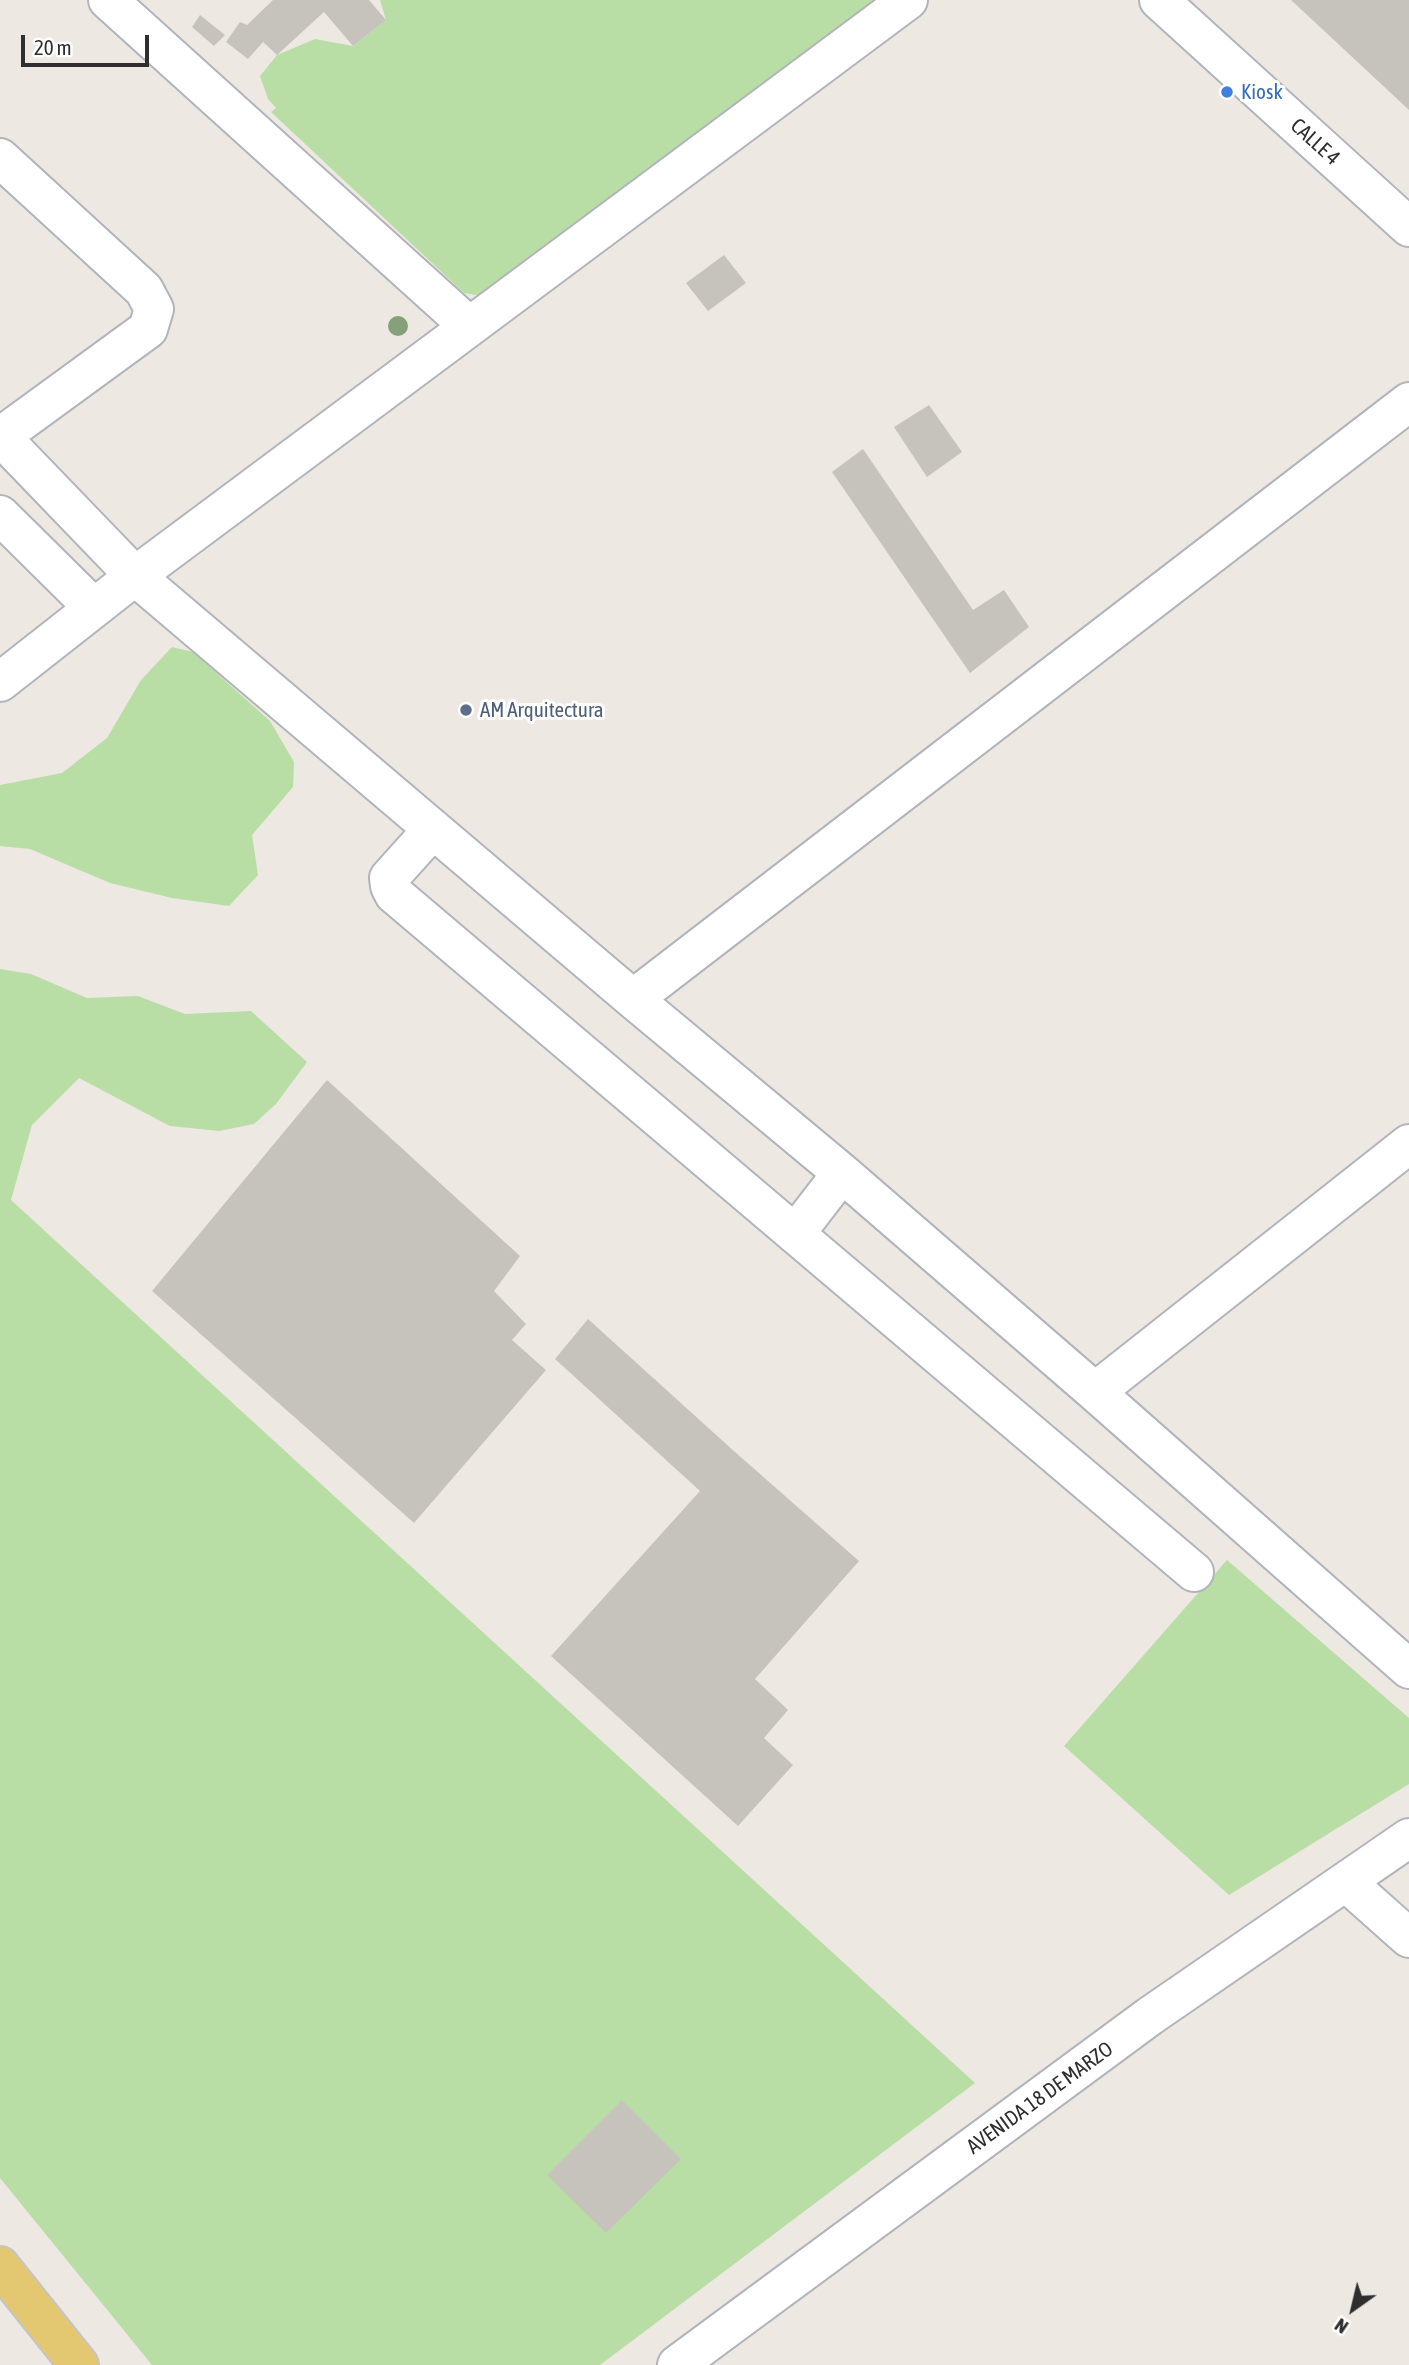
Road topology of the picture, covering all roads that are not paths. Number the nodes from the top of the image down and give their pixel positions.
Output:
1 (108, 0) edge
2 (908, 0) edge
3 (1159, 0) edge
4 (0, 158) edge
5 (1409, 227) edge
6 (469, 326) junction
7 (1409, 402) edge
8 (0, 437) edge
9 (0, 515) edge
10 (135, 576) junction
11 (94, 608) junction
12 (0, 682) edge
13 (433, 829) junction
14 (633, 999) junction
15 (1409, 1144) edge
16 (842, 1173) junction
17 (795, 1234) junction
18 (1096, 1392) junction
19 (1194, 1572) dead end
20 (1409, 1669) edge
21 (1409, 1838) edge
22 (1346, 1882) junction
23 (1409, 1938) edge
24 (0, 2266) edge
25 (79, 2365) edge
26 (677, 2365) edge

1 - 6 street
2 - 6 street
3 - 5 street, CALLE 4
4 - 8 street
6 - 10 street
7 - 14 street
8 - 10 street
9 - 11 street
10 - 11 street
10 - 13 street
11 - 12 street
13 - 14 street
13 - 17 street
14 - 16 street
15 - 18 street
16 - 17 street
16 - 18 street
17 - 19 street
18 - 20 street
21 - 22 street, AVENIDA 18 DE MARZO
22 - 23 street
22 - 26 street, AVENIDA 18 DE MARZO
24 - 25 main road

